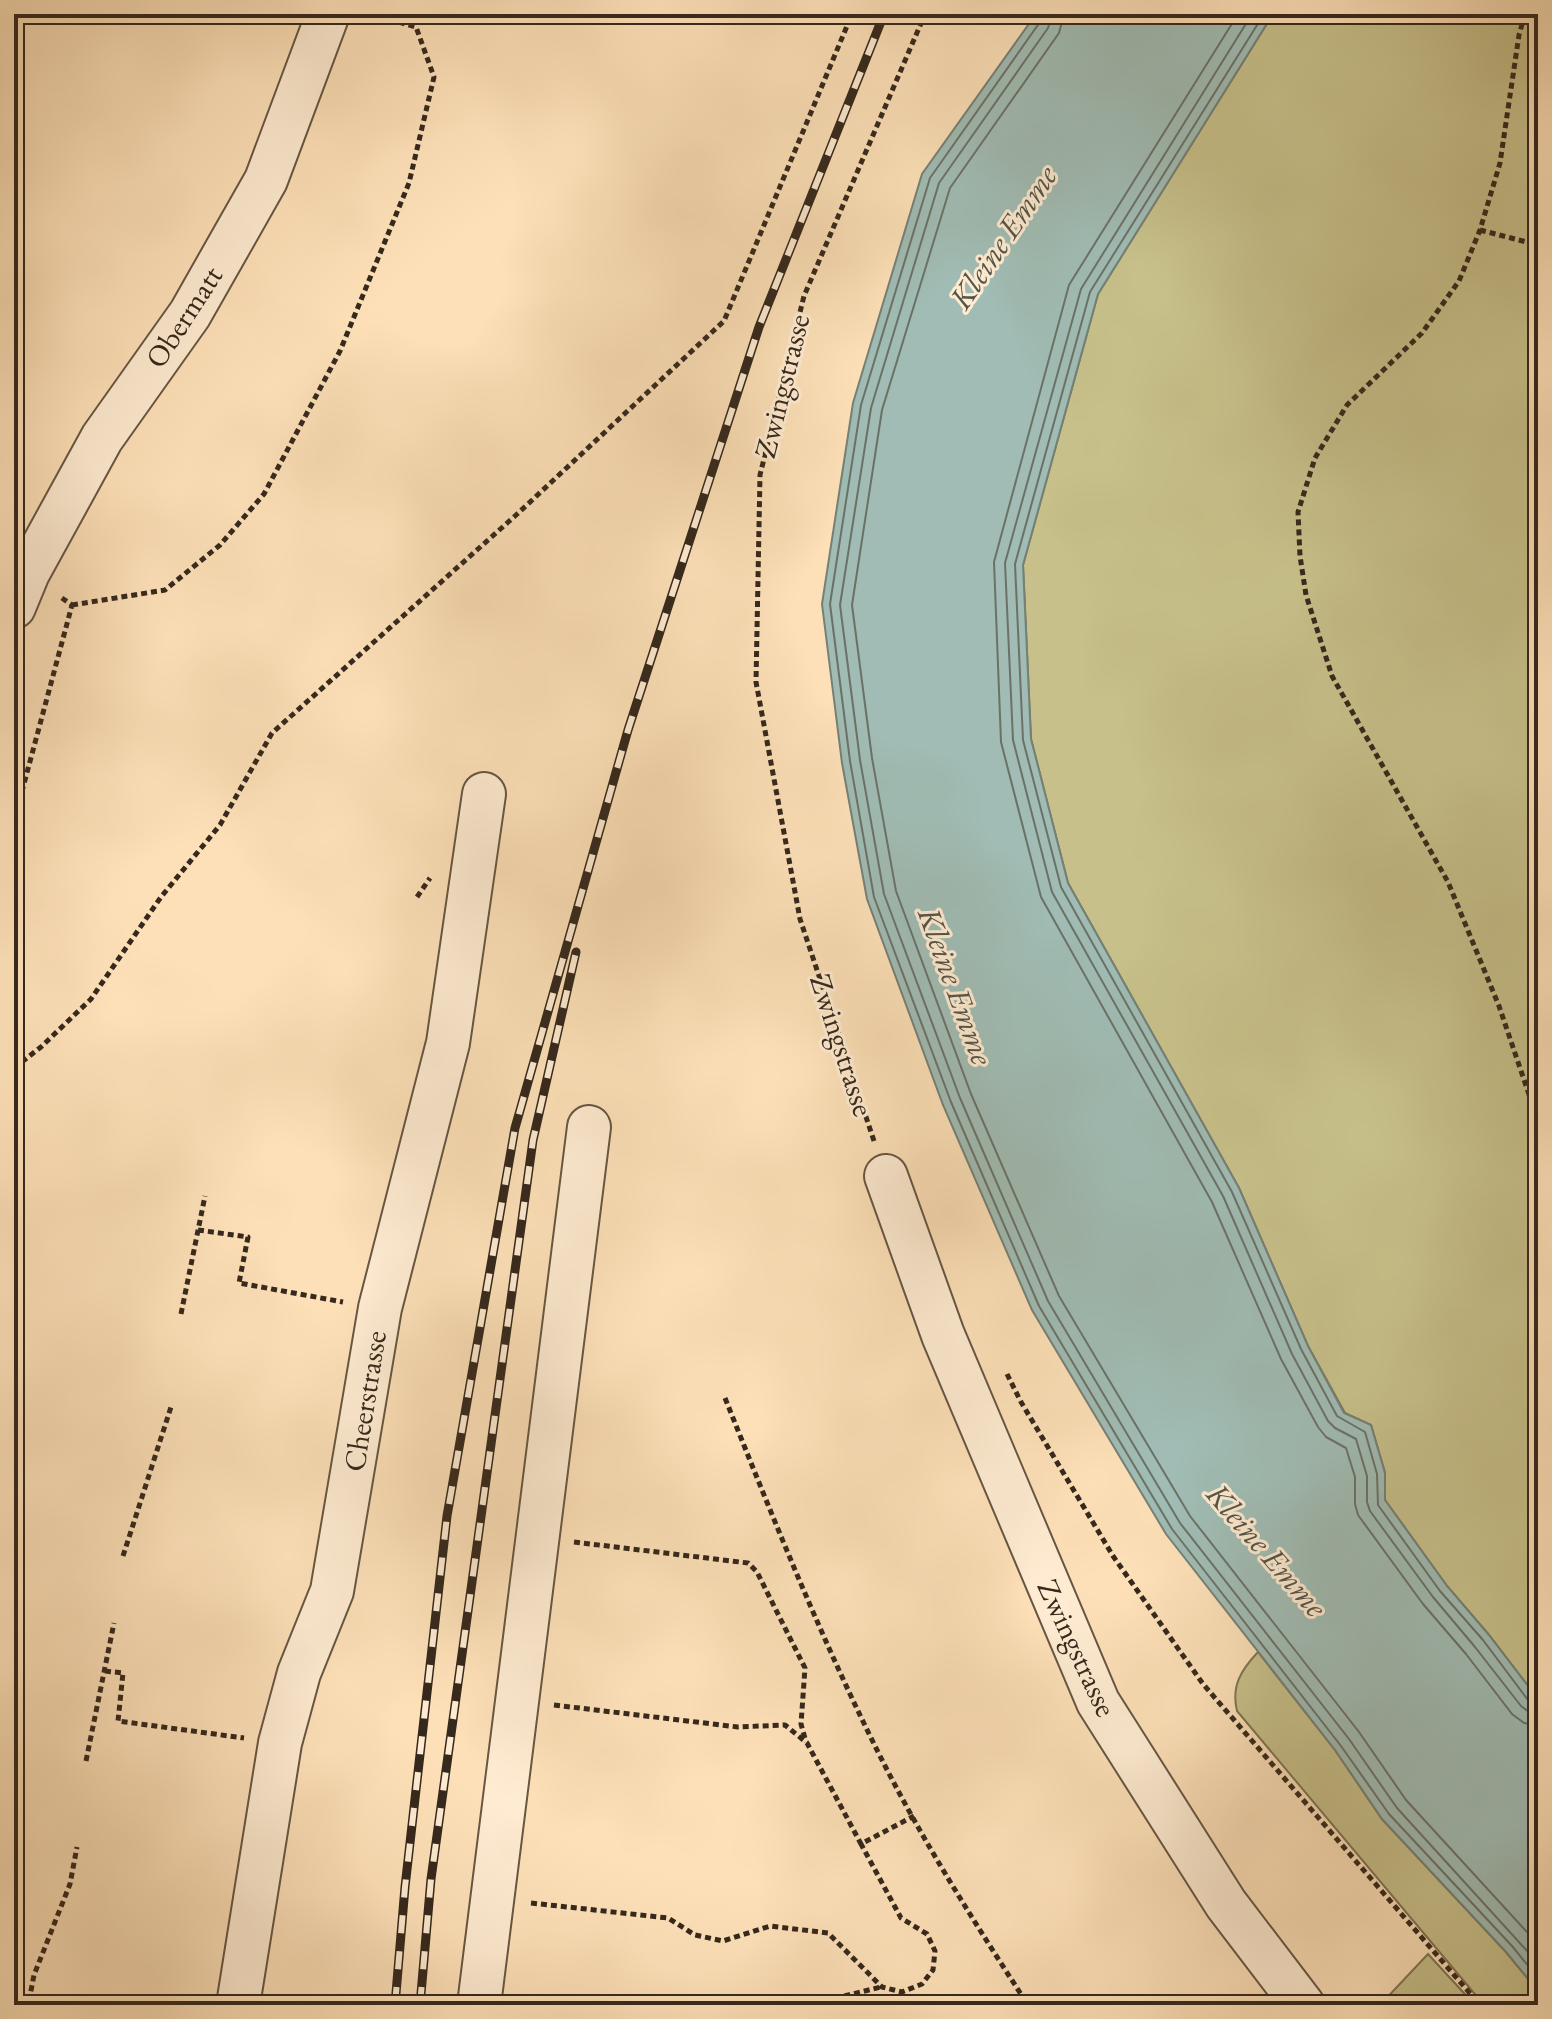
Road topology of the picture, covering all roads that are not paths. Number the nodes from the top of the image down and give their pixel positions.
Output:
1 (328, 14) edge
2 (21, 590) edge
3 (484, 794) dead end
4 (589, 1127) dead end
5 (886, 1176) road end
6 (238, 2005) edge
7 (479, 2005) edge
8 (1303, 2005) edge

1 - 2 street, Obermatt
3 - 6 street, Cheerstrasse
4 - 7 street
5 - 8 street, Zwingstrasse

